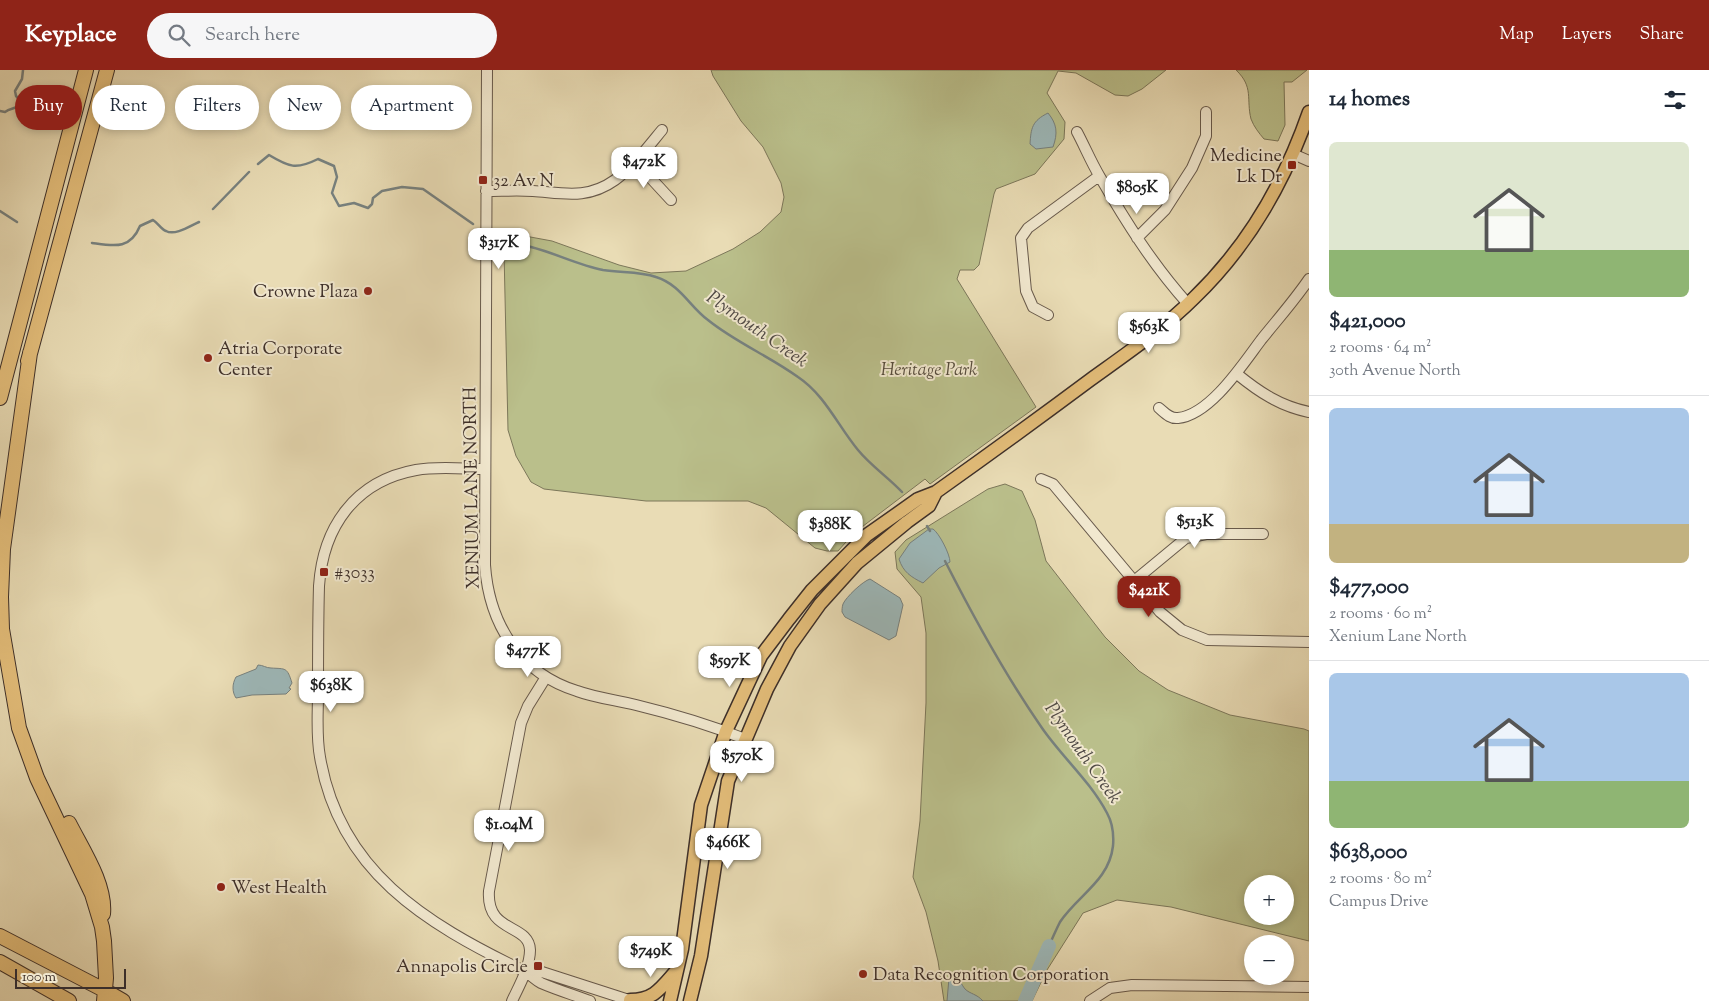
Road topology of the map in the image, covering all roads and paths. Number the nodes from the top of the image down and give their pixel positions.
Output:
1 (86, 70) edge
2 (107, 70) edge
3 (487, 70) edge
4 (1206, 112) dead end
5 (1309, 112) edge
6 (662, 130) dead end
7 (1076, 132) dead end
8 (1293, 154) junction
9 (635, 161) junction
10 (1309, 161) edge
11 (1099, 176) junction
12 (486, 191) junction
13 (671, 200) dead end
14 (1137, 238) junction
15 (1309, 280) edge
16 (1188, 304) junction
17 (1048, 315) dead end
18 (30, 353) junction
19 (1237, 374) junction
20 (0, 398) edge
21 (1158, 408) dead end
22 (1309, 412) edge
23 (485, 469) junction
24 (1040, 479) dead end
25 (936, 492) junction
26 (0, 505) edge
27 (1263, 534) dead end
28 (1134, 581) junction
29 (1309, 642) edge
30 (546, 677) junction
31 (726, 732) junction
32 (745, 739) junction
33 (0, 936) edge
34 (0, 962) edge
35 (678, 969) junction
36 (525, 971) junction
37 (1309, 987) edge
38 (104, 995) edge
39 (69, 1001) edge
40 (123, 1001) edge
41 (512, 1001) edge
42 (590, 1001) edge
43 (631, 1001) edge
44 (670, 1001) edge
45 (690, 1001) edge
46 (1090, 1001) edge

1 - 20 highway
2 - 18 highway
3 - 12 street, XENIUM LANE NORTH
4 - 14 street
5 - 8 main road
6 - 9 street
7 - 11 street
8 - 10 street
8 - 16 main road
9 - 12 street
9 - 13 street
11 - 14 street
11 - 17 street
12 - 23 street, XENIUM LANE NORTH
14 - 16 street
15 - 19 street
16 - 25 main road
18 - 26 highway
18 - 38 highway
19 - 21 street
19 - 22 street
23 - 30 street, XENIUM LANE NORTH
23 - 36 street
24 - 28 street
25 - 31 main road
25 - 32 main road
27 - 28 street
28 - 29 street
30 - 31 street, XENIUM LANE NORTH
30 - 36 street
31 - 32 street, XENIUM LANE NORTH
31 - 35 main road
32 - 45 main road
33 - 38 highway
34 - 39 highway
35 - 43 main road
35 - 44 main road
36 - 41 street
36 - 42 street
36 - 43 street
37 - 46 street
38 - 40 highway

